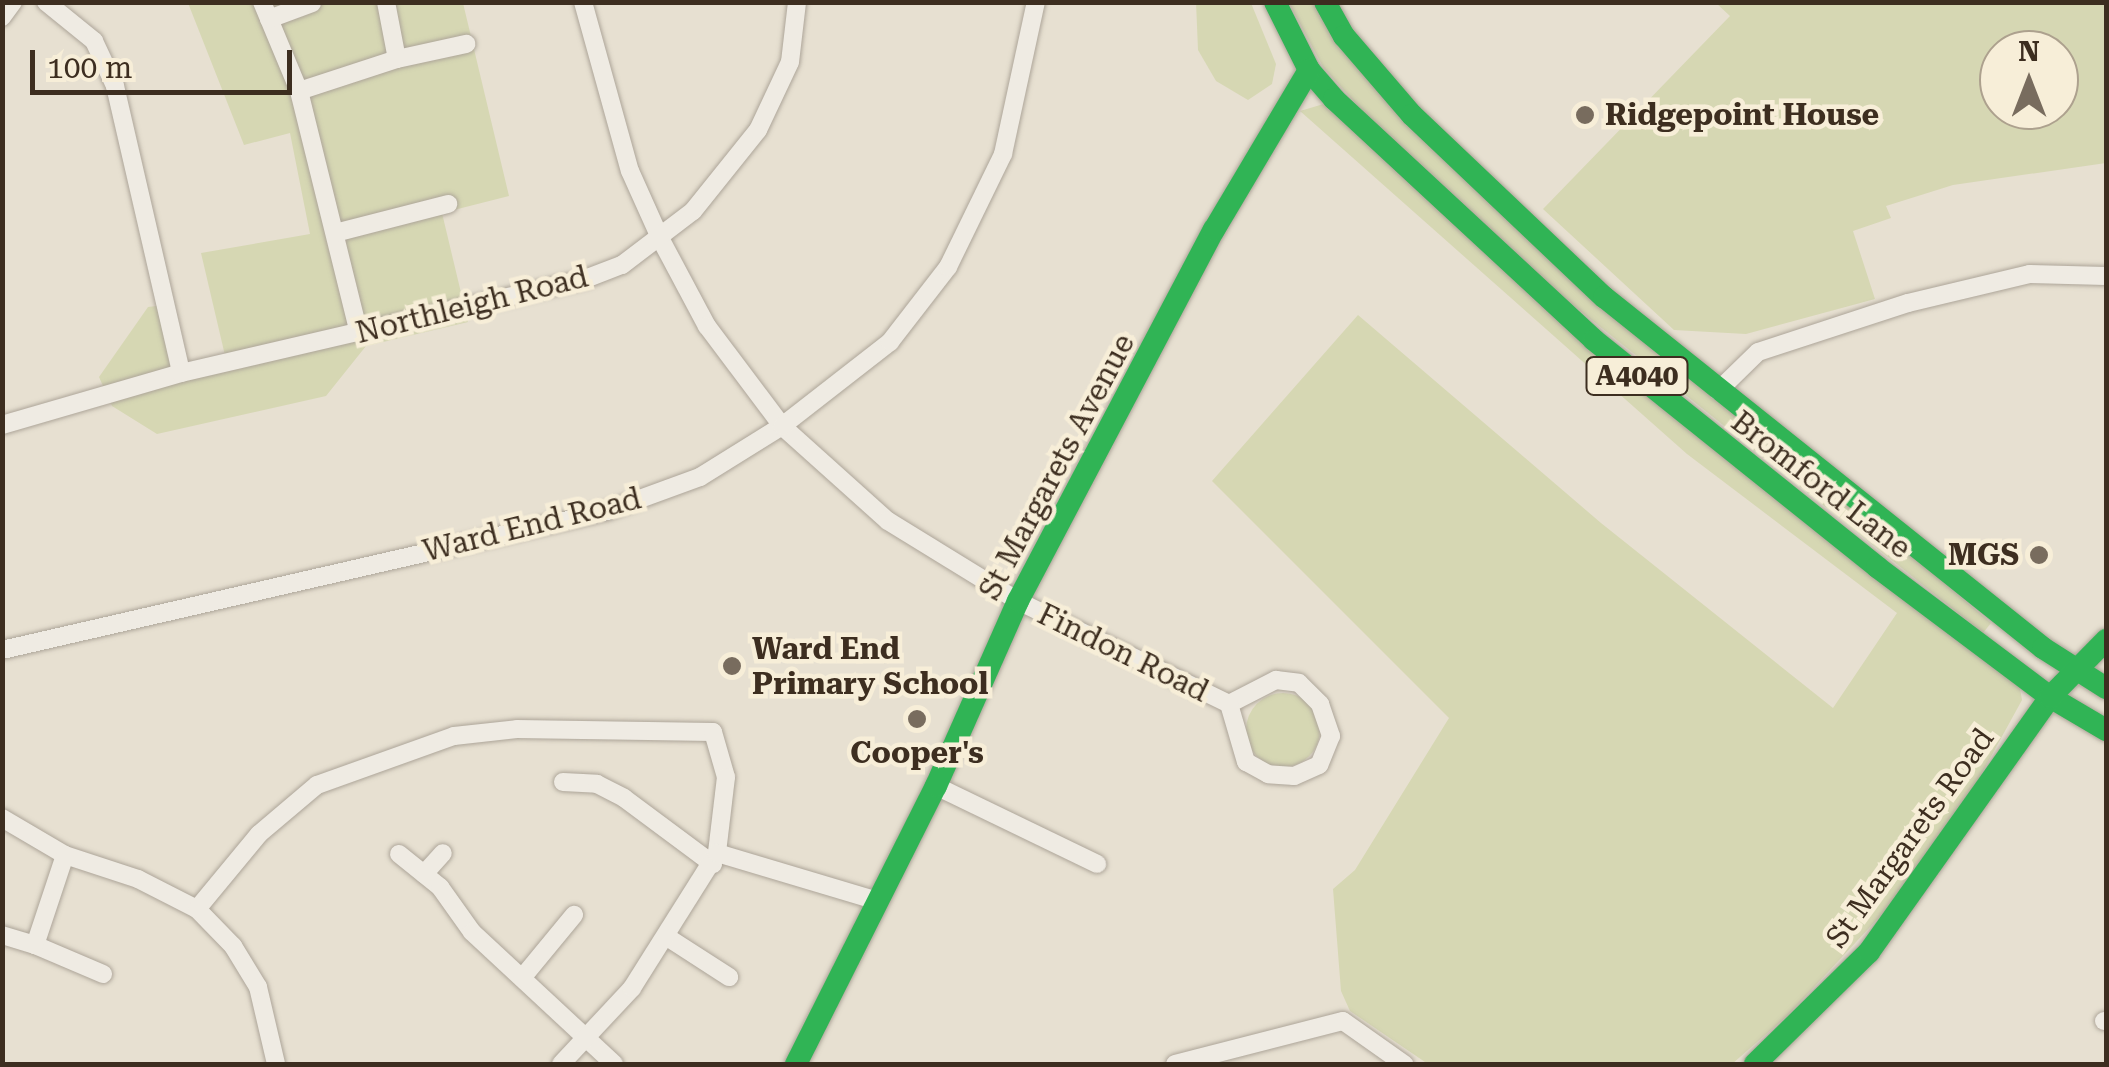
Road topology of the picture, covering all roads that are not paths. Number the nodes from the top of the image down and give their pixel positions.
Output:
1 (14, 2) edge
2 (46, 2) edge
3 (386, 2) edge
4 (583, 2) edge
5 (797, 2) edge
6 (1036, 2) edge
7 (1276, 2) edge
8 (1325, 2) edge
9 (312, 3) edge
10 (265, 11) edge
11 (2, 17) edge
12 (466, 44) dead end
13 (398, 59) junction
14 (1309, 70) junction
15 (299, 90) junction
16 (448, 204) dead end
17 (335, 233) junction
18 (661, 240) junction
19 (2106, 276) edge
20 (358, 333) junction
21 (1678, 358) junction
22 (181, 373) junction
23 (1654, 390) junction
24 (1718, 391) junction
25 (2, 425) edge
26 (782, 426) junction
27 (1018, 601) junction
28 (2106, 640) edge
29 (2, 650) edge
30 (2075, 672) junction
31 (2106, 688) edge
32 (2050, 698) junction
33 (1229, 704) junction
34 (2106, 730) edge
35 (564, 782) dead end
36 (936, 786) junction
37 (2, 818) edge
38 (442, 852) dead end
39 (398, 854) dead end
40 (65, 856) junction
41 (715, 859) junction
42 (1097, 864) dead end
43 (424, 874) junction
44 (878, 901) junction
45 (197, 908) junction
46 (574, 915) dead end
47 (2, 935) edge
48 (666, 938) junction
49 (36, 945) junction
50 (103, 974) dead end
51 (729, 977) dead end
52 (522, 978) junction
53 (586, 1038) junction
54 (276, 1064) edge
55 (561, 1064) edge
56 (614, 1064) edge
57 (796, 1064) edge
58 (1176, 1064) edge
59 (1404, 1064) edge
60 (1756, 1064) edge

1 - 11 street
2 - 22 street
3 - 13 street
4 - 18 street, Findon Road
5 - 18 street, Northleigh Road
6 - 26 street, Ward End Road
7 - 14 main road, Bromford Lane / A4040
8 - 21 main road, Bromford Lane / A4040
9 - 10 street
10 - 15 street
12 - 13 street
13 - 15 street
14 - 23 main road, Bromford Lane / A4040
14 - 27 main road, St Margarets Avenue
15 - 17 street
16 - 17 street
17 - 20 street
18 - 20 street, Northleigh Road
18 - 26 street, Findon Road
19 - 24 street
20 - 22 street, Northleigh Road
21 - 23 main road
21 - 24 main road, Bromford Lane / A4040
22 - 25 street, Northleigh Road
23 - 32 main road, Bromford Lane / A4040
24 - 30 main road, Bromford Lane / A4040
26 - 27 street, Findon Road
26 - 29 street, Ward End Road
27 - 33 street, Findon Road
27 - 36 main road, St Margarets Avenue
28 - 30 main road, St Margarets Road
30 - 31 main road, Bromford Lane / A4040
30 - 32 main road, St Margarets Road
32 - 34 main road, Bromford Lane / A4040
32 - 60 main road, St Margarets Road
33 - 33 street, Findon Road
35 - 41 street
36 - 42 street
36 - 44 main road, St Margarets Avenue
37 - 40 street
38 - 43 street
39 - 43 street
40 - 45 street
40 - 49 street
41 - 44 street
41 - 45 street
41 - 48 street
43 - 52 street
44 - 57 main road, St Margarets Avenue
45 - 54 street
46 - 52 street
47 - 49 street
48 - 51 street
48 - 53 street
49 - 50 street
52 - 53 street
53 - 55 street
53 - 56 street
58 - 59 street

